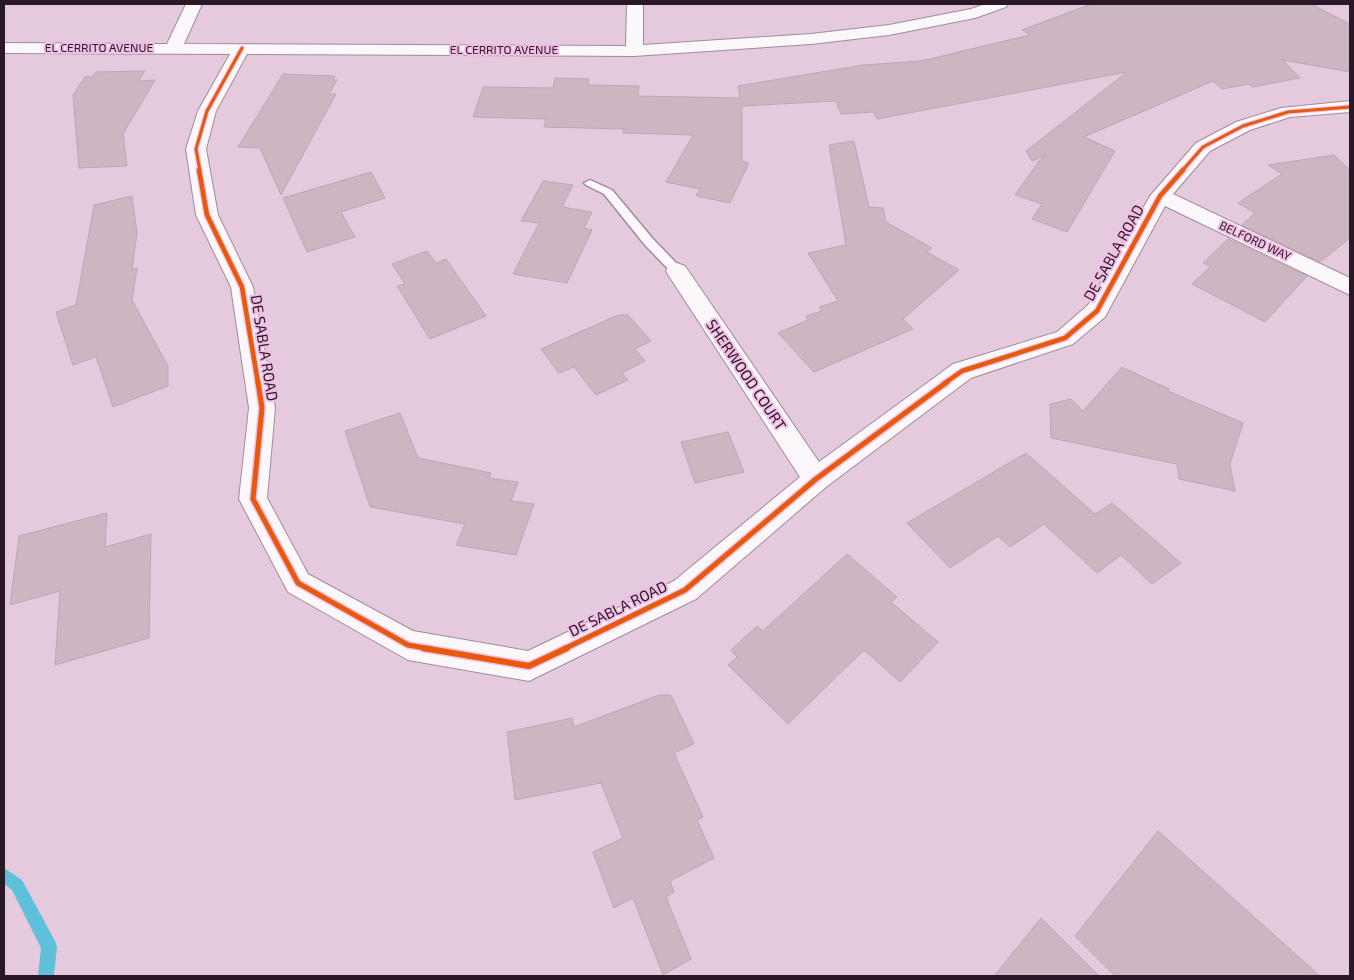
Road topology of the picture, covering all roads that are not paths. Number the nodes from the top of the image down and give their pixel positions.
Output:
1 (194, 4) edge
2 (635, 4) edge
3 (1000, 4) edge
4 (4, 48) edge
5 (173, 48) junction
6 (242, 48) junction
7 (634, 51) junction
8 (1350, 106) edge
9 (590, 182) dead end
10 (1160, 196) junction
11 (677, 271) joint
12 (1350, 287) edge
13 (816, 479) junction

1 - 5 street
2 - 7 street
3 - 7 street, EL CERRITO AVENUE
4 - 5 street, EL CERRITO AVENUE
5 - 6 street, EL CERRITO AVENUE
6 - 7 street, EL CERRITO AVENUE
6 - 13 street, DE SABLA ROAD
8 - 10 street, DE SABLA ROAD
9 - 11 lane
10 - 12 street, BELFORD WAY
10 - 13 street, DE SABLA ROAD
11 - 13 street, SHERWOOD COURT

